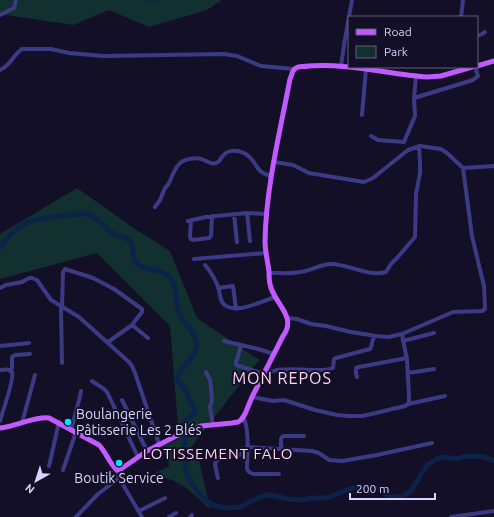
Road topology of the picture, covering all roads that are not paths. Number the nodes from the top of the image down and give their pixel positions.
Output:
1 (16, 0) edge
2 (352, 0) edge
3 (463, 0) edge
4 (0, 16) edge
5 (349, 16) edge
6 (461, 16) edge
7 (348, 21) edge
8 (485, 32) dead end
9 (478, 36) edge
10 (494, 61) edge
11 (478, 65) edge
12 (341, 66) junction
13 (348, 67) edge
14 (358, 68) edge
15 (373, 68) edge
16 (466, 68) edge
17 (476, 68) edge
18 (294, 69) junction
19 (366, 69) junction
20 (0, 70) edge
21 (454, 70) edge
22 (416, 76) junction
23 (414, 98) junction
24 (362, 115) dead end
25 (371, 136) dead end
26 (419, 146) junction
27 (274, 162) junction
28 (494, 166) edge
29 (463, 168) junction
30 (272, 176) junction
31 (155, 207) dead end
32 (247, 213) junction
33 (234, 214) junction
34 (266, 214) junction
35 (212, 216) junction
36 (250, 240) dead end
37 (237, 242) dead end
38 (266, 254) junction
39 (194, 260) dead end
40 (205, 265) dead end
41 (269, 273) junction
42 (0, 288) edge
43 (218, 288) junction
44 (275, 297) junction
45 (62, 307) junction
46 (236, 308) junction
47 (287, 318) junction
48 (132, 325) junction
49 (434, 333) dead end
50 (402, 334) junction
51 (374, 336) junction
52 (148, 338) dead end
53 (224, 341) dead end
54 (403, 341) junction
55 (108, 342) junction
56 (29, 343) dead end
57 (241, 345) junction
58 (0, 346) edge
59 (30, 354) dead end
60 (274, 354) junction
61 (407, 358) junction
62 (62, 363) dead end
63 (434, 369) dead end
64 (0, 370) edge
65 (10, 371) junction
66 (206, 372) dead end
67 (264, 373) junction
68 (408, 373) junction
69 (35, 375) dead end
70 (357, 377) dead end
71 (92, 381) dead end
72 (81, 391) dead end
73 (445, 396) dead end
74 (252, 398) junction
75 (122, 400) dead end
76 (408, 404) junction
77 (243, 417) junction
78 (0, 421) edge
79 (59, 422) junction
80 (22, 423) junction
81 (213, 425) junction
82 (0, 428) edge
83 (73, 431) junction
84 (304, 436) dead end
85 (432, 443) dead end
86 (159, 444) junction
87 (248, 447) junction
88 (281, 449) junction
89 (147, 451) junction
90 (247, 453) junction
91 (138, 457) junction
92 (49, 466) dead end
93 (63, 470) dead end
94 (117, 470) junction
95 (279, 474) dead end
96 (119, 478) junction
97 (218, 478) dead end
98 (165, 498) dead end
99 (494, 511) edge
100 (139, 512) junction
101 (176, 513) dead end
102 (481, 515) edge
103 (459, 516) edge
104 (76, 517) edge
105 (142, 517) edge
106 (169, 517) edge
107 (451, 517) edge

1 - 4 street
2 - 5 street
3 - 6 street
7 - 12 street
8 - 9 street
10 - 11 main road
12 - 13 main road
12 - 18 main road
14 - 19 main road
15 - 19 main road
15 - 22 main road
16 - 21 main road
17 - 23 street
18 - 20 street
18 - 27 main road
19 - 24 street
21 - 22 main road
22 - 23 street
23 - 25 street
26 - 27 street
26 - 29 street
26 - 41 street
27 - 30 main road
28 - 29 street
29 - 50 street
30 - 31 street
30 - 34 main road
32 - 33 street
32 - 34 street
32 - 36 street
33 - 35 street
33 - 37 street
34 - 38 main road
35 - 35 street
38 - 39 street
38 - 41 main road
40 - 43 street
41 - 44 main road
42 - 45 street
43 - 46 street
43 - 46 street
44 - 46 street
44 - 47 main road
45 - 48 street
45 - 55 street
45 - 62 street
47 - 51 street
47 - 60 main road
48 - 52 street
48 - 55 street
49 - 54 street
50 - 51 street
50 - 54 street
51 - 67 street
53 - 57 street
54 - 61 street
55 - 86 street
56 - 58 street
57 - 60 street
57 - 67 street
59 - 65 street
60 - 67 main road
61 - 68 street
61 - 70 street
63 - 68 street
64 - 65 street
65 - 78 street
66 - 81 street
67 - 74 main road
68 - 76 street
69 - 80 street
71 - 91 street
72 - 83 street
73 - 76 street
74 - 76 street
74 - 77 main road
75 - 89 street
77 - 81 main road
77 - 87 street
79 - 80 main road
79 - 83 main road
79 - 92 street
80 - 82 main road
81 - 86 main road
83 - 93 street
83 - 94 main road
84 - 88 street
85 - 88 street
86 - 89 main road
87 - 88 street
87 - 90 street
89 - 91 main road
90 - 95 street
90 - 97 street
91 - 94 main road
94 - 96 street
96 - 100 street
96 - 104 street
98 - 100 street
99 - 102 street
100 - 105 street
101 - 106 street
102 - 103 street
103 - 107 street

